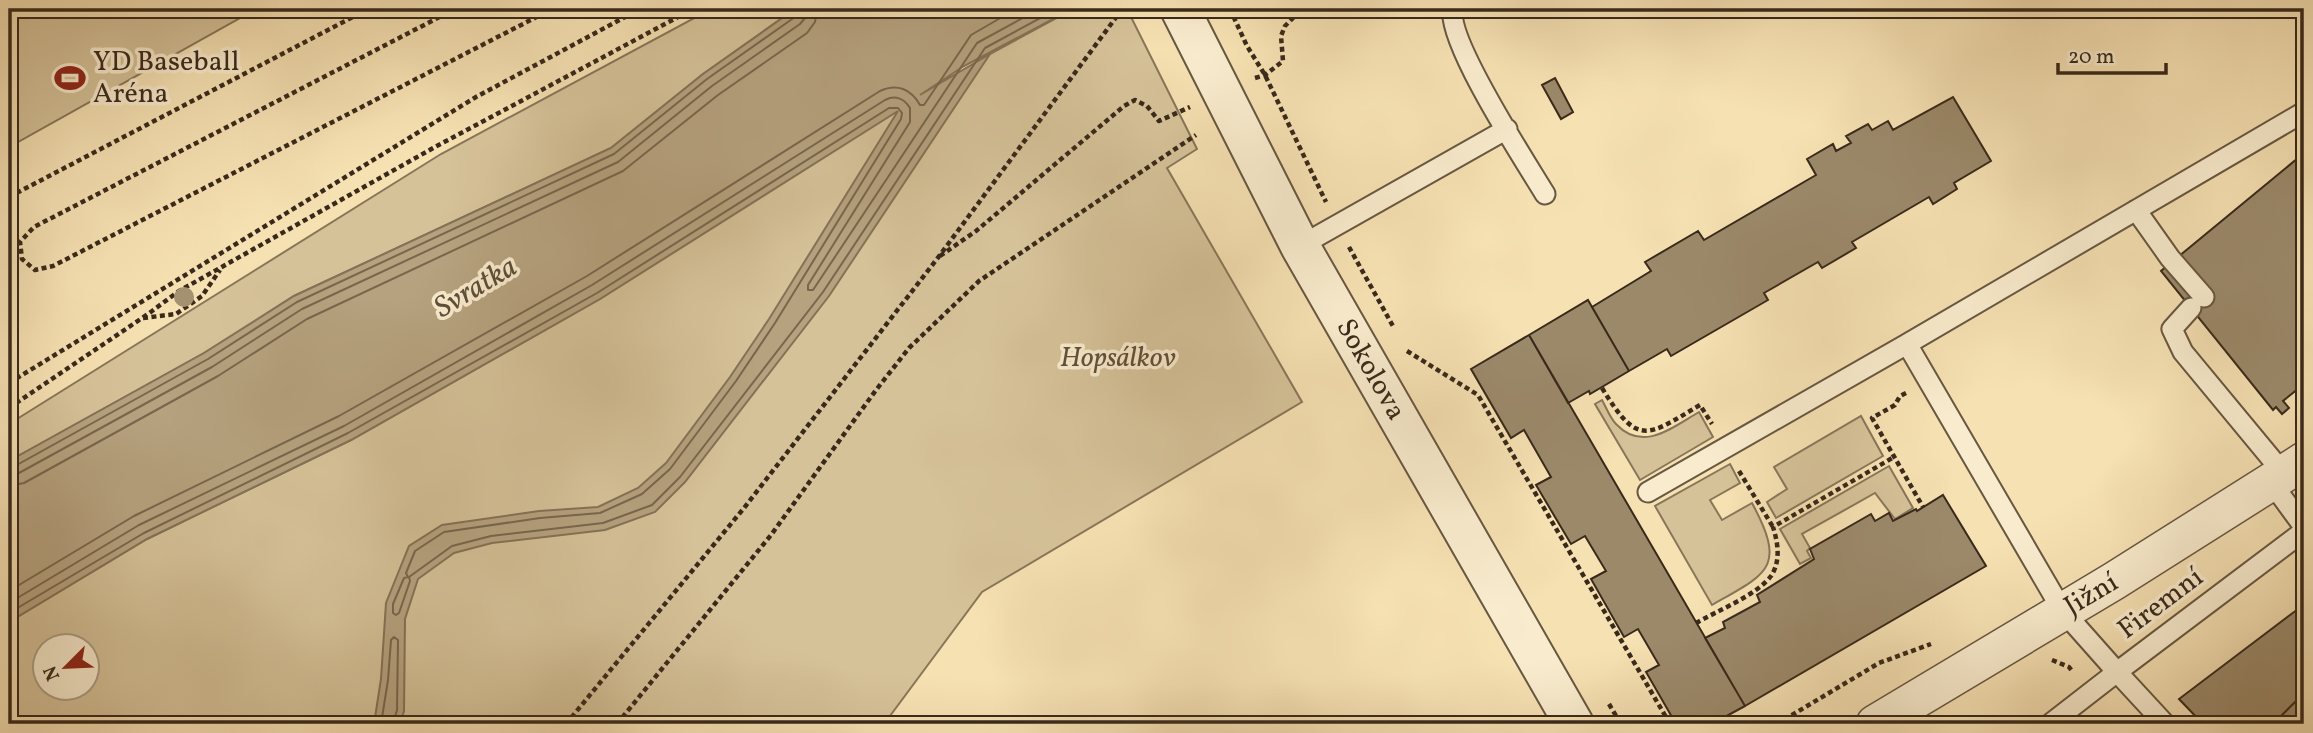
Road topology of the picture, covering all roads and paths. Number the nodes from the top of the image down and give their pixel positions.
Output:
1 (368, 9) edge
2 (455, 9) edge
3 (552, 9) edge
4 (640, 9) edge
5 (693, 9) edge
6 (1126, 9) edge
7 (1230, 9) edge
8 (1302, 9) edge
9 (1453, 9) edge
10 (1185, 19) edge
11 (1265, 75) junction
12 (1184, 110) dead end
13 (2304, 111) edge
14 (1507, 129) junction
15 (1196, 135) dead end
16 (1545, 194) dead end
17 (9, 197) edge
18 (2136, 210) junction
19 (1337, 225) junction
20 (1300, 246) junction
21 (937, 259) junction
22 (220, 269) junction
23 (141, 318) junction
24 (1400, 339) dead end
25 (1907, 344) junction
26 (1413, 362) dead end
27 (1928, 380) junction
28 (9, 383) edge
29 (9, 408) edge
30 (1894, 457) junction
31 (2286, 472) edge
32 (1648, 492) dead end
33 (1923, 507) dead end
34 (2304, 529) edge
35 (2062, 610) junction
36 (1696, 623) dead end
37 (2117, 672) junction
38 (1607, 701) dead end
39 (566, 724) edge
40 (617, 724) edge
41 (1574, 724) edge
42 (1621, 724) edge
43 (1670, 724) edge
44 (1877, 724) edge
45 (2050, 724) edge
46 (2165, 724) edge

1 - 17 path
2 - 3 path
4 - 28 path
5 - 22 path
6 - 21 path
7 - 11 path
8 - 11 path
9 - 14 lane
10 - 20 street, Sokolova
11 - 19 path
12 - 21 path
13 - 18 lane
14 - 16 lane
14 - 19 lane
15 - 40 path
18 - 25 lane
18 - 31 lane
19 - 20 lane
19 - 24 path
20 - 41 street, Sokolova
21 - 39 path
22 - 23 path
22 - 23 path
23 - 29 path
25 - 27 lane, Firemní
25 - 32 lane
26 - 43 path
27 - 30 path
27 - 35 lane, Firemní
30 - 33 path
30 - 36 path
31 - 34 lane
31 - 35 street, Jižní
34 - 37 lane, Firemní
35 - 37 lane, Firemní
35 - 44 street, Jižní
37 - 45 lane
37 - 46 lane
38 - 42 path

